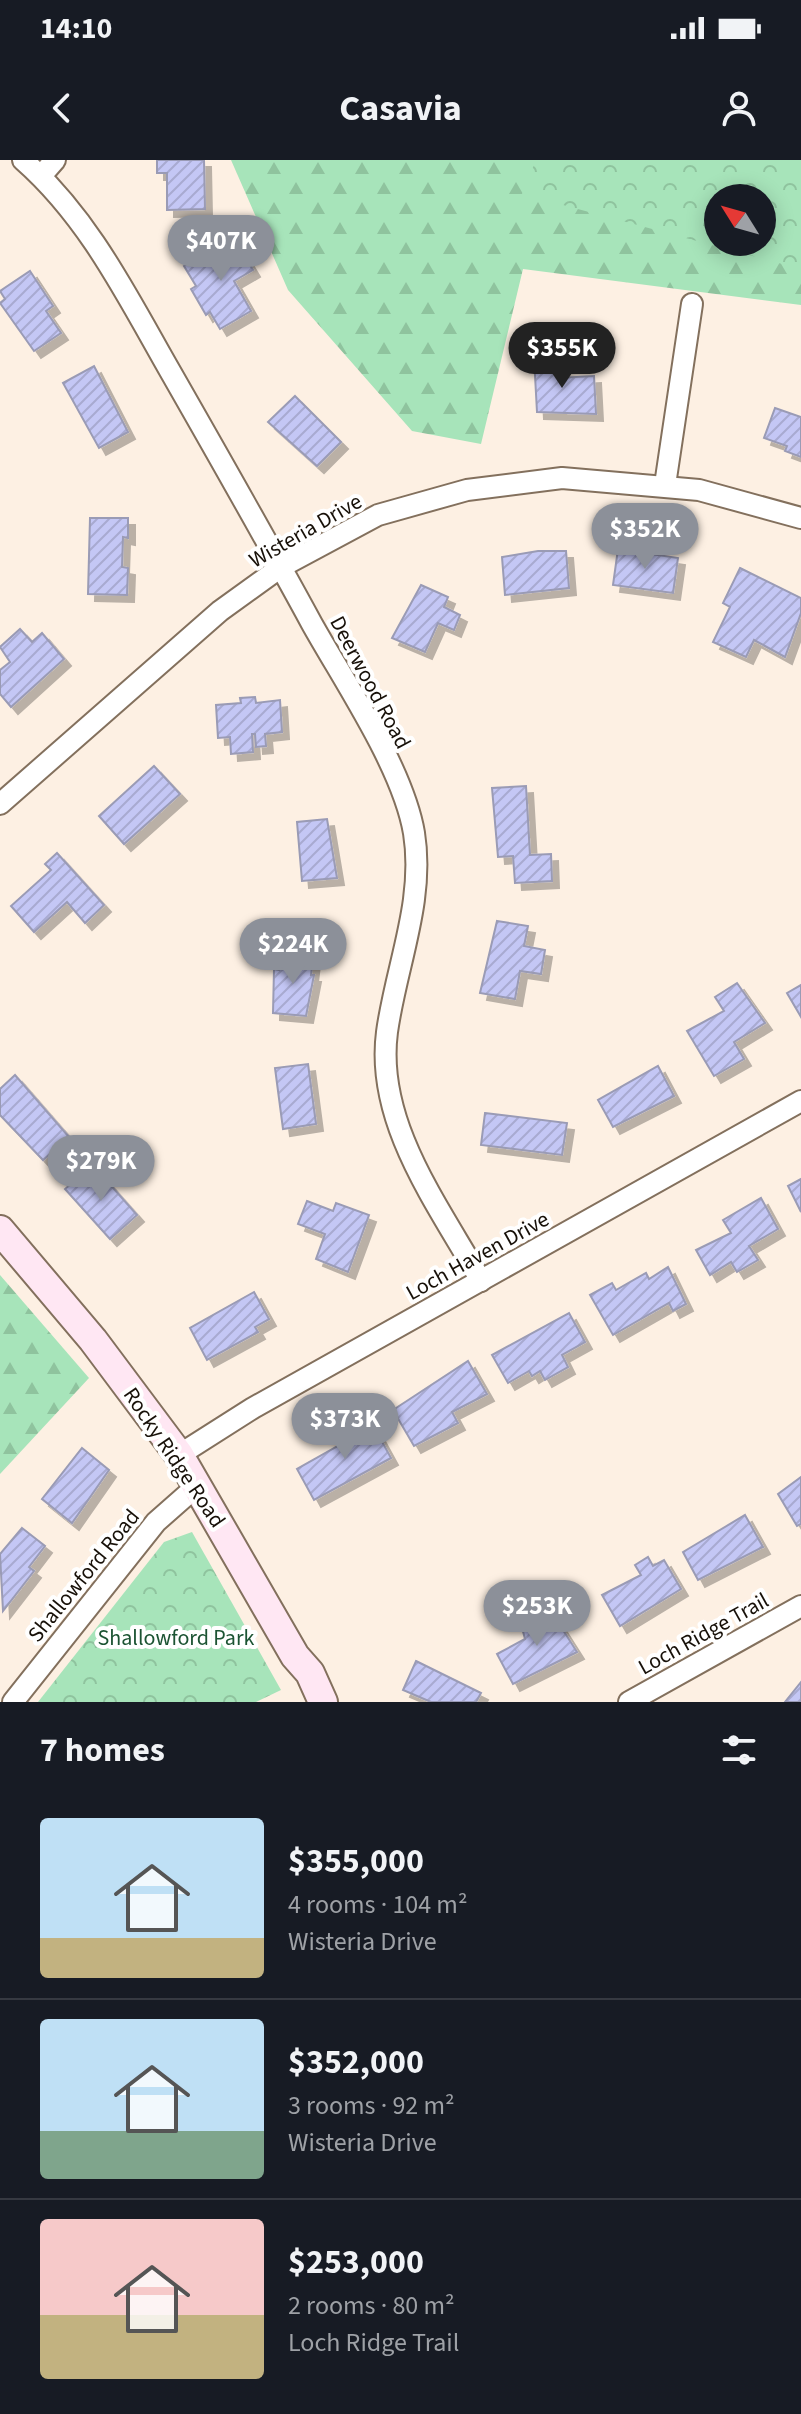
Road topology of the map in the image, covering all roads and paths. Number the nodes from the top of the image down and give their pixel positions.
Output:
1 (23, 160) edge
2 (55, 160) edge
3 (41, 176) junction
4 (692, 304) dead end
5 (665, 485) junction
6 (801, 518) edge
7 (281, 567) junction
8 (0, 804) edge
9 (801, 1101) edge
10 (0, 1230) edge
11 (481, 1281) junction
12 (179, 1455) junction
13 (198, 1485) junction
14 (801, 1606) edge
15 (13, 1702) edge
16 (323, 1702) edge
17 (629, 1702) edge

1 - 3 street, Deerwood Road
2 - 3 street
3 - 7 street, Deerwood Road
4 - 5 street
5 - 6 street, Wisteria Drive
5 - 7 street, Wisteria Drive
7 - 8 street, Wisteria Drive
7 - 11 street, Deerwood Road
9 - 11 street, Loch Haven Drive
10 - 12 main road, Rocky Ridge Road
11 - 12 street, Loch Haven Drive
12 - 13 main road, Rocky Ridge Road
13 - 15 street, Shallowford Road
13 - 16 main road, Rocky Ridge Road
14 - 17 street, Loch Ridge Trail

